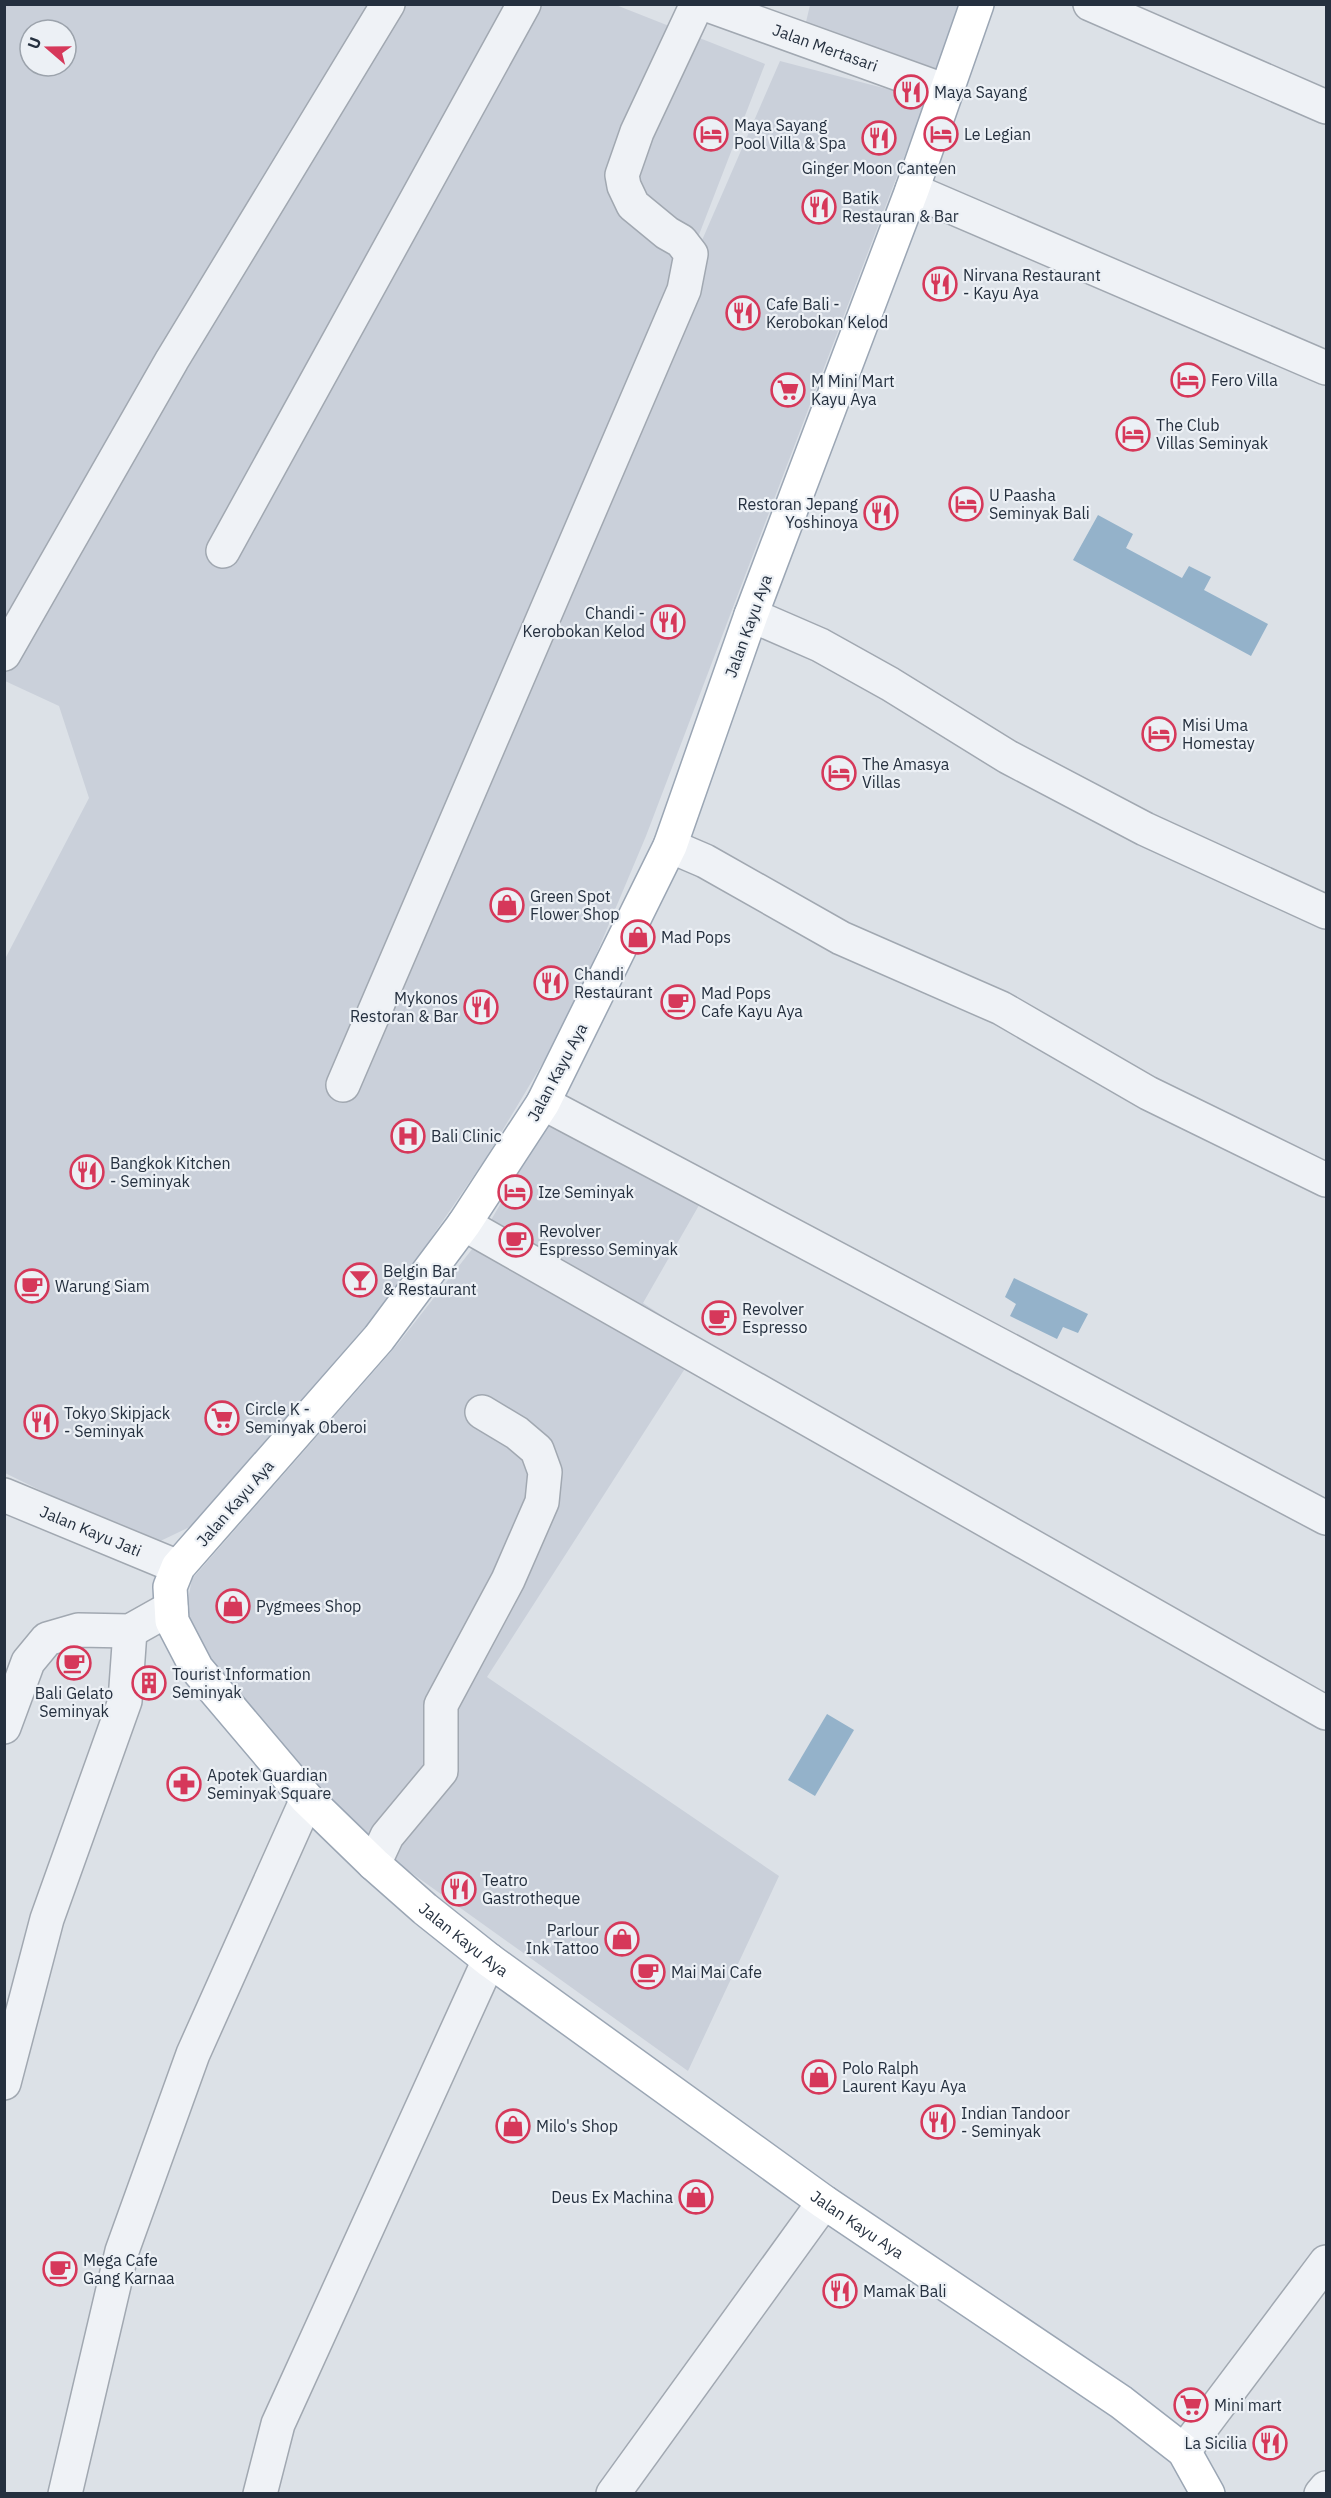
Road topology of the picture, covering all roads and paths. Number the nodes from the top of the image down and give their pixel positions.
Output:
1 (388, 4) edge
2 (524, 4) edge
3 (697, 4) edge
4 (705, 4) edge
5 (977, 4) edge
6 (1090, 4) edge
7 (946, 91) junction
8 (1326, 106) edge
9 (912, 190) junction
10 (1326, 368) edge
11 (222, 551) dead end
12 (752, 615) junction
13 (4, 654) edge
14 (670, 846) junction
15 (1326, 912) edge
16 (343, 1085) dead end
17 (543, 1103) junction
18 (1326, 1180) edge
19 (464, 1224) junction
20 (482, 1412) dead end
21 (4, 1496) edge
22 (1326, 1518) edge
23 (178, 1567) junction
24 (171, 1608) junction
25 (130, 1630) junction
26 (1326, 1713) edge
27 (4, 1727) edge
28 (307, 1799) junction
29 (374, 1864) junction
30 (489, 1960) junction
31 (12, 2018) edge
32 (4, 2083) edge
33 (824, 2202) junction
34 (1326, 2262) edge
35 (1184, 2451) junction
36 (1326, 2488) edge
37 (64, 2493) edge
38 (260, 2493) edge
39 (613, 2493) edge
40 (1208, 2493) edge
41 (1321, 2493) edge

1 - 13 street
2 - 11 street
3 - 16 street
4 - 7 street, Jalan Mertasari
5 - 7 main road, Jalan Kayu Aya
6 - 8 street
7 - 9 main road, Jalan Kayu Aya
9 - 10 street
9 - 12 main road, Jalan Kayu Aya
12 - 14 main road, Jalan Kayu Aya
12 - 15 street
14 - 17 main road, Jalan Kayu Aya
14 - 18 street
17 - 19 main road, Jalan Kayu Aya
17 - 22 street
19 - 23 main road, Jalan Kayu Aya
19 - 26 street
20 - 29 street
21 - 23 street, Jalan Kayu Jati
23 - 24 main road, Jalan Kayu Aya
24 - 25 street
24 - 28 main road, Jalan Kayu Aya
25 - 27 street
25 - 31 street
28 - 29 main road, Jalan Kayu Aya
28 - 37 street
29 - 30 main road, Jalan Kayu Aya
30 - 33 main road, Jalan Kayu Aya
30 - 38 street
31 - 32 street
33 - 35 main road, Jalan Kayu Aya
33 - 39 street
34 - 35 street
35 - 40 main road, Jalan Kayu Aya
36 - 41 street

